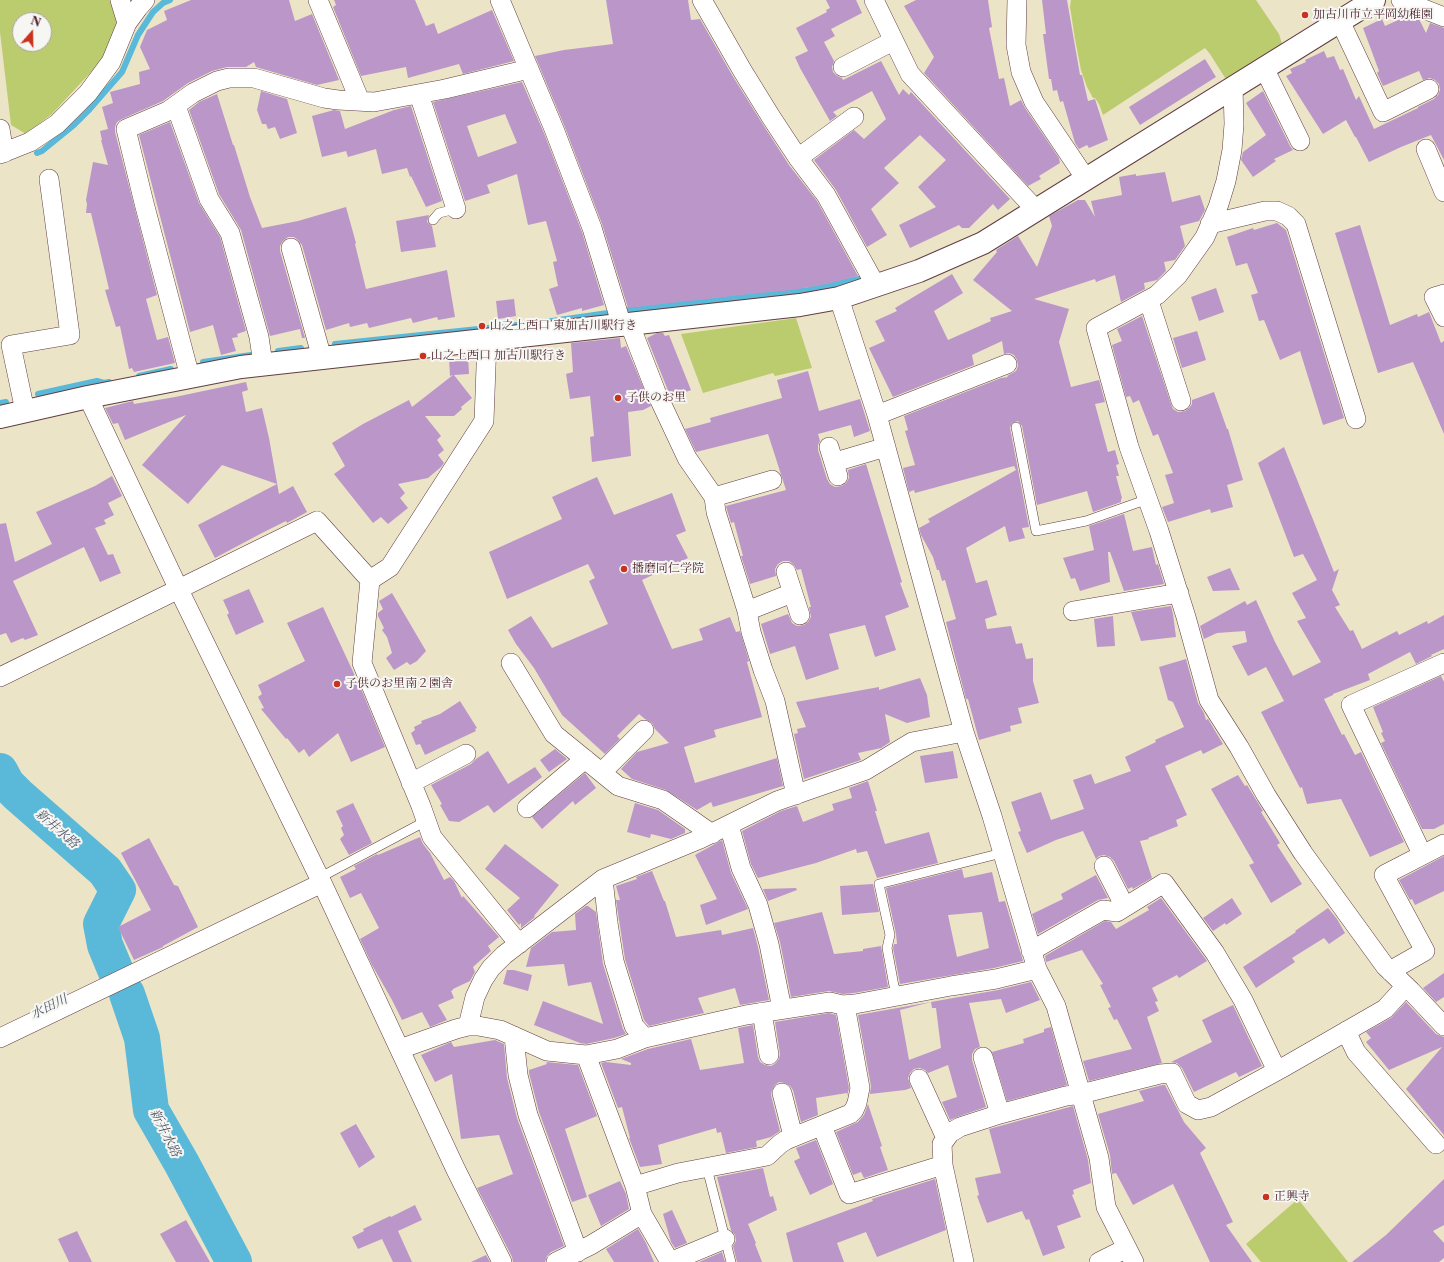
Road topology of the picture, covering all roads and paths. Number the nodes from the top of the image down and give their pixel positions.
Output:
1 (120, 0) edge
2 (145, 0) edge
3 (318, 0) edge
4 (500, 0) edge
5 (702, 0) edge
6 (874, 0) edge
7 (1017, 0) edge
8 (1374, 0) edge
9 (1401, 0) edge
10 (1444, 17) edge
11 (1340, 21) junction
12 (127, 23) junction
13 (893, 41) junction
14 (842, 67) dead end
15 (1264, 68) junction
16 (529, 69) junction
17 (1233, 88) junction
18 (1429, 89) dead end
19 (419, 94) junction
20 (360, 101) junction
21 (176, 106) junction
22 (854, 117) dead end
23 (0, 129) edge
24 (1300, 141) dead end
25 (1426, 149) dead end
26 (2, 154) edge
27 (798, 158) junction
28 (49, 179) dead end
29 (1086, 179) junction
30 (1444, 192) edge
31 (456, 209) joint
32 (1036, 210) junction
33 (433, 220) dead end
34 (1210, 224) junction
35 (291, 248) dead end
36 (876, 286) junction
37 (1444, 294) edge
38 (839, 298) junction
39 (1149, 301) junction
40 (1444, 317) edge
41 (626, 325) junction
42 (487, 340) junction
43 (322, 358) junction
44 (263, 364) junction
45 (1007, 364) dead end
46 (190, 377) junction
47 (88, 397) junction
48 (1181, 401) dead end
49 (25, 411) junction
50 (877, 415) junction
51 (0, 417) edge
52 (1356, 419) dead end
53 (1016, 427) dead end
54 (886, 447) junction
55 (834, 462) dead end
56 (772, 480) dead end
57 (714, 497) junction
58 (1148, 499) junction
59 (786, 572) dead end
60 (370, 580) junction
61 (179, 590) junction
62 (792, 593) junction
63 (1179, 593) junction
64 (747, 611) junction
65 (1073, 611) dead end
66 (800, 615) dead end
67 (511, 663) dead end
68 (1444, 663) edge
69 (0, 677) edge
70 (644, 730) dead end
71 (964, 732) junction
72 (466, 754) dead end
73 (585, 759) junction
74 (602, 772) junction
75 (411, 783) junction
76 (796, 795) junction
77 (527, 808) dead end
78 (426, 821) junction
79 (729, 825) junction
80 (712, 834) junction
81 (1444, 844) edge
82 (1002, 853) junction
83 (1422, 854) junction
84 (1104, 866) dead end
85 (604, 879) junction
86 (320, 880) junction
87 (1125, 907) junction
88 (519, 944) junction
89 (1031, 951) junction
90 (1036, 968) junction
91 (1390, 971) junction
92 (1406, 986) junction
93 (899, 996) junction
94 (845, 1005) junction
95 (782, 1009) junction
96 (762, 1012) junction
97 (468, 1026) junction
98 (1444, 1026) edge
99 (1346, 1031) junction
100 (514, 1036) junction
101 (0, 1038) edge
102 (645, 1038) junction
103 (400, 1049) junction
104 (586, 1055) junction
105 (770, 1055) dead end
106 (983, 1058) dead end
107 (1277, 1071) junction
108 (919, 1079) dead end
109 (782, 1093) dead end
110 (1081, 1094) junction
111 (1000, 1114) junction
112 (822, 1126) junction
113 (793, 1136) junction
114 (946, 1138) junction
115 (1436, 1144) dead end
116 (943, 1165) junction
117 (707, 1168) junction
118 (635, 1186) junction
119 (642, 1214) junction
120 (725, 1239) junction
121 (578, 1252) junction
122 (1131, 1255) edge
123 (502, 1262) edge
124 (556, 1262) edge
125 (670, 1262) edge
126 (731, 1262) edge
127 (964, 1262) edge
128 (1099, 1262) edge

1 - 12 street
2 - 12 street
3 - 20 street
4 - 16 street
5 - 27 street
6 - 13 street
7 - 29 street
8 - 11 street
9 - 10 street
11 - 15 street
11 - 18 street
12 - 26 street
13 - 14 street
13 - 32 street
15 - 17 street
15 - 24 street
16 - 19 street
16 - 41 street
17 - 29 street
17 - 34 street
19 - 20 street
19 - 31 street
20 - 21 street
21 - 44 street
21 - 46 street
22 - 27 street
23 - 26 street
25 - 30 street
27 - 36 street
28 - 49 street
29 - 32 street
31 - 33 lane
32 - 36 street
34 - 39 street
34 - 52 street
35 - 43 street
36 - 38 street
37 - 40 street
38 - 41 street
38 - 50 street
39 - 48 street
39 - 58 street
41 - 42 street
41 - 57 street
42 - 43 street
42 - 60 street
43 - 44 street
44 - 46 street
45 - 50 street
46 - 47 street
47 - 49 street
47 - 61 street
49 - 51 street
50 - 54 street
53 - 58 lane
54 - 55 street
54 - 71 street
56 - 57 street
57 - 64 street
58 - 63 street
59 - 62 street
60 - 61 street
60 - 75 street
61 - 69 street
61 - 86 street
62 - 64 street
62 - 66 street
63 - 65 street
63 - 91 street
64 - 76 street
67 - 73 street
68 - 83 street
70 - 74 street
71 - 76 street
71 - 82 street
72 - 75 street
73 - 74 street
73 - 77 street
74 - 80 street
75 - 78 street
76 - 79 street
78 - 86 lane
78 - 88 street
79 - 80 street
79 - 95 street
80 - 85 street
81 - 83 street
82 - 89 street
82 - 93 lane
83 - 91 street
84 - 87 street
85 - 88 street
85 - 102 street
86 - 101 street
86 - 103 street
87 - 89 street
87 - 107 street
88 - 97 street
89 - 90 street
90 - 93 street
90 - 110 street
91 - 92 street
92 - 98 street
92 - 99 street
93 - 94 street
94 - 95 street
94 - 112 street
95 - 96 street
96 - 102 street
96 - 105 street
97 - 100 street
97 - 103 street
99 - 107 street
99 - 115 street
100 - 104 street
100 - 121 street
102 - 104 street
103 - 123 street
104 - 118 street
106 - 111 street
107 - 110 street
108 - 114 street
109 - 113 street
110 - 111 street
110 - 122 street
111 - 114 street
112 - 113 street
112 - 116 street
113 - 117 street
114 - 116 street
116 - 127 street
117 - 118 street
117 - 120 lane
118 - 119 street
119 - 121 street
119 - 125 street
120 - 125 street
120 - 126 lane
121 - 124 street
122 - 128 street

